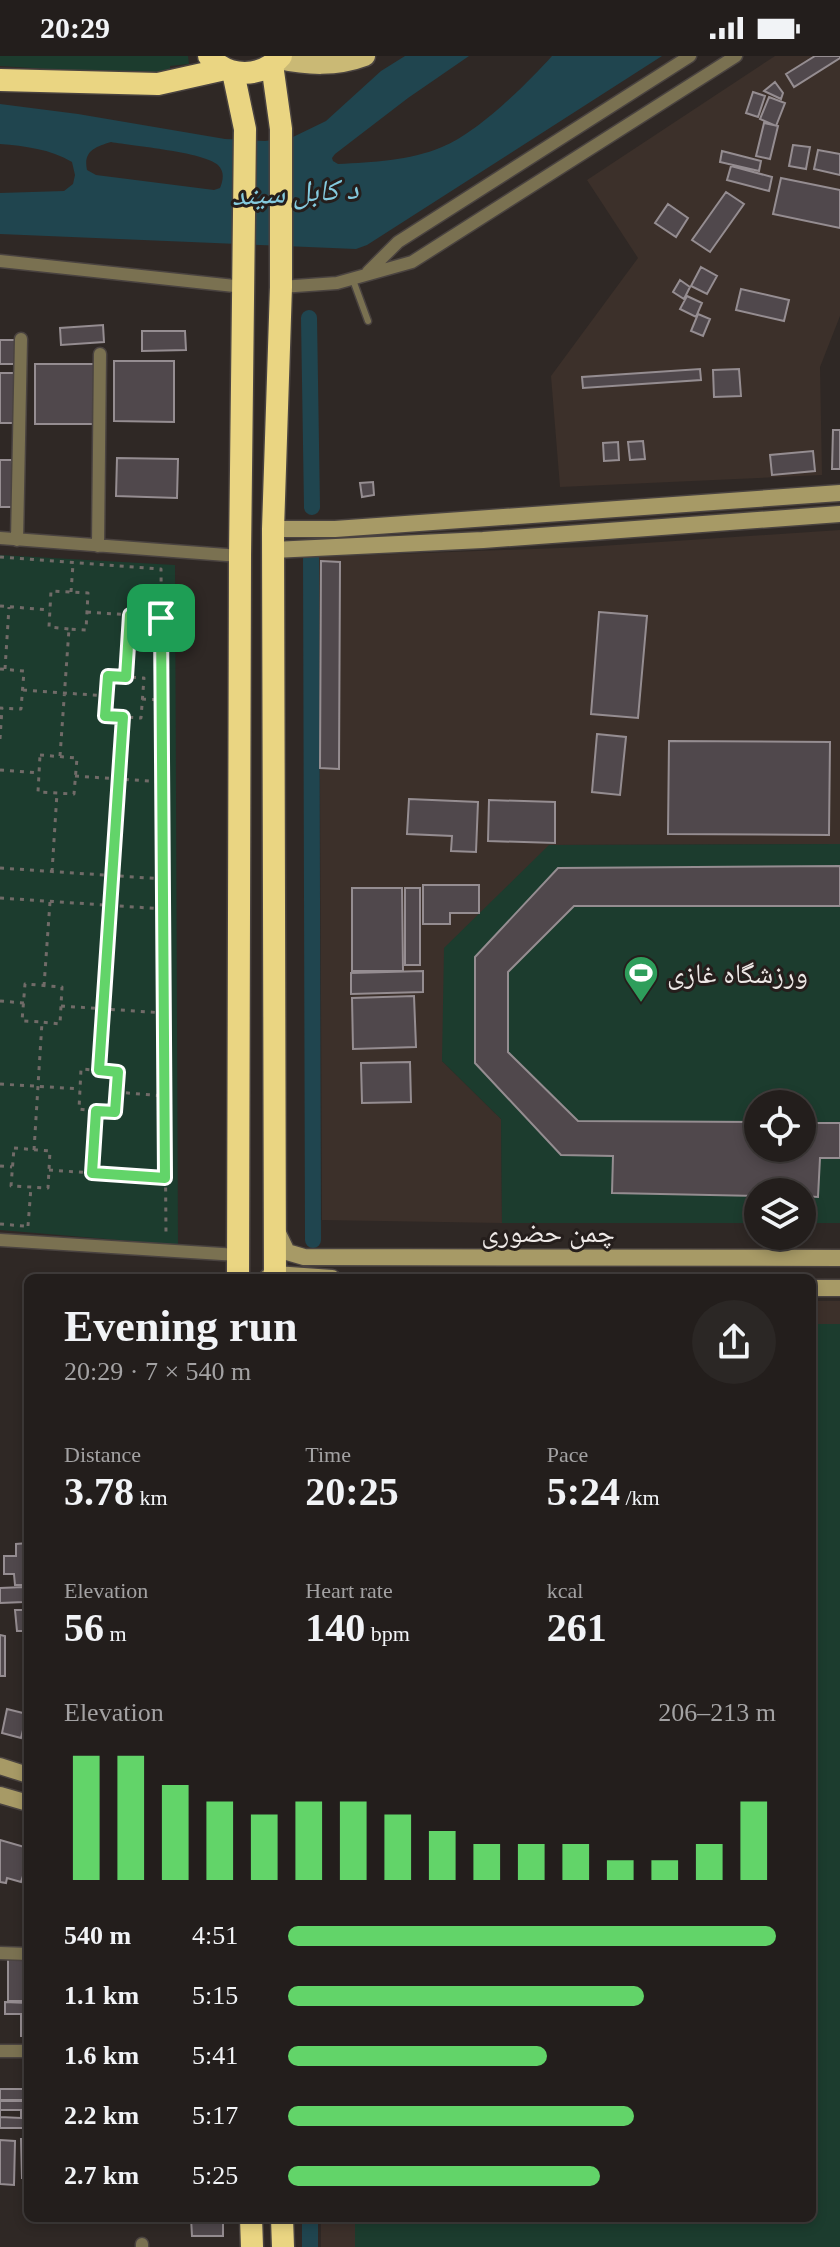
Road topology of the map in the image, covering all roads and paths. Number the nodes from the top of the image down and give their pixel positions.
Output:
1 (365, 56) edge
2 (690, 56) edge
3 (736, 56) edge
4 (277, 60) edge
5 (222, 66) edge
6 (0, 80) edge
7 (0, 261) edge
8 (366, 275) junction
9 (353, 280) junction
10 (244, 287) junction
11 (281, 287) junction
12 (368, 321) dead end
13 (21, 339) dead end
14 (100, 354) dead end
15 (840, 493) edge
16 (840, 514) edge
17 (0, 538) edge
18 (273, 539) junction
19 (17, 540) junction
20 (98, 546) junction
21 (240, 556) junction
22 (0, 557) edge
23 (73, 562) junction
24 (71, 592) junction
25 (0, 606) edge
26 (9, 607) junction
27 (50, 610) junction
28 (87, 612) junction
29 (130, 615) junction
30 (161, 618) junction
31 (69, 629) junction
32 (2, 669) edge
33 (126, 677) junction
34 (23, 690) junction
35 (64, 693) junction
36 (106, 696) junction
37 (142, 699) junction
38 (162, 700) junction
39 (1, 708) edge
40 (123, 717) junction
41 (0, 739) edge
42 (60, 756) junction
43 (0, 770) edge
44 (39, 773) junction
45 (75, 776) junction
46 (119, 779) junction
47 (163, 782) junction
48 (57, 793) junction
49 (0, 868) edge
50 (52, 872) junction
51 (112, 876) junction
52 (163, 879) junction
53 (0, 898) edge
54 (50, 901) junction
55 (110, 905) junction
56 (164, 909) junction
57 (44, 986) junction
58 (0, 1001) edge
59 (24, 1003) junction
60 (61, 1006) junction
61 (103, 1009) junction
62 (164, 1013) junction
63 (42, 1022) junction
64 (99, 1070) junction
65 (0, 1084) edge
66 (38, 1086) junction
67 (80, 1089) junction
68 (116, 1092) junction
69 (274, 1094) junction
70 (165, 1096) junction
71 (96, 1111) junction
72 (238, 1111) junction
73 (34, 1150) junction
74 (0, 1166) edge
75 (13, 1167) junction
76 (49, 1170) junction
77 (92, 1173) junction
78 (165, 1178) junction
79 (31, 1187) junction
80 (274, 1224) junction
81 (28, 1226) dead end
82 (166, 1237) dead end
83 (0, 1240) edge
84 (238, 1255) junction
85 (840, 1258) edge
86 (238, 1274) edge
87 (272, 1274) edge
88 (816, 1288) edge
89 (840, 1288) edge
90 (0, 1766) edge
91 (24, 1774) edge
92 (0, 1795) edge
93 (24, 1802) edge
94 (0, 1953) edge
95 (24, 1954) edge
96 (0, 2051) edge
97 (24, 2051) edge
98 (251, 2222) edge
99 (282, 2222) edge
100 (252, 2247) edge
101 (283, 2247) edge

1 - 4 main road
2 - 8 street
3 - 8 street
4 - 5 highway
4 - 11 highway
5 - 6 highway
5 - 10 highway
7 - 10 street
8 - 9 street
9 - 11 street
9 - 12 lane
10 - 21 highway
11 - 18 highway
13 - 19 street
14 - 20 street
15 - 18 main road
16 - 18 main road
17 - 19 street
18 - 69 highway
19 - 20 street
20 - 21 street
21 - 72 highway
22 - 23 path
23 - 24 path
23 - 30 path
24 - 27 path
24 - 28 path
25 - 26 path
26 - 27 path
26 - 32 path
27 - 31 path
28 - 29 path
28 - 31 path
29 - 30 path
29 - 33 path
30 - 38 path
31 - 35 path
32 - 34 path
33 - 36 path
33 - 37 path
34 - 35 path
34 - 39 path
35 - 36 path
35 - 42 path
36 - 40 path
37 - 38 path
37 - 40 path
38 - 47 path
39 - 41 path
40 - 46 path
42 - 44 path
42 - 45 path
43 - 44 path
44 - 48 path
45 - 46 path
45 - 48 path
46 - 47 path
46 - 51 path
47 - 52 path
48 - 50 path
49 - 50 path
50 - 51 path
51 - 52 path
51 - 55 path
52 - 56 path
53 - 54 path
54 - 55 path
54 - 57 path
55 - 56 path
55 - 61 path
56 - 62 path
57 - 59 path
57 - 60 path
58 - 59 path
59 - 63 path
60 - 61 path
60 - 63 path
61 - 62 path
61 - 64 path
62 - 70 path
63 - 66 path
64 - 67 path
64 - 68 path
65 - 66 path
66 - 67 path
66 - 73 path
67 - 71 path
68 - 70 path
68 - 71 path
69 - 72 highway
69 - 80 highway
70 - 78 path
71 - 77 path
72 - 84 highway
73 - 75 path
73 - 76 path
74 - 75 path
75 - 79 path
76 - 77 path
76 - 79 path
77 - 78 path
78 - 82 path
79 - 81 path
80 - 85 main road, چمن حضوری
80 - 87 highway
83 - 84 street
84 - 86 highway
88 - 89 main road
90 - 91 main road
92 - 93 main road
94 - 95 street
96 - 97 street
98 - 100 highway
99 - 101 highway

